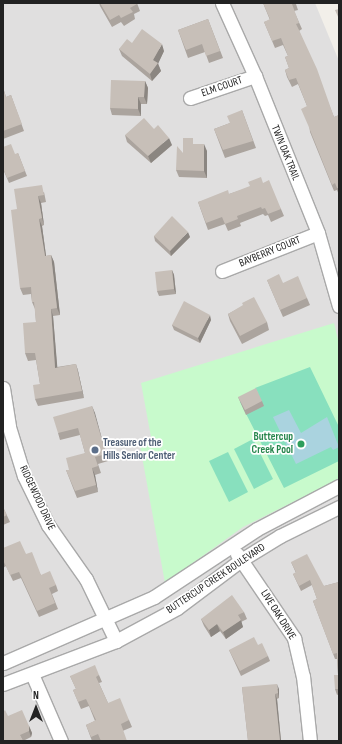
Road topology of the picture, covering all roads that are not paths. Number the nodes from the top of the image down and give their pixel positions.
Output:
1 (222, 3) edge
2 (255, 76) junction
3 (190, 98) dead end
4 (318, 233) junction
5 (222, 272) dead end
6 (339, 306) edge
7 (3, 388) edge
8 (339, 486) edge
9 (339, 507) edge
10 (231, 545) junction
11 (241, 560) junction
12 (106, 619) junction
13 (116, 640) junction
14 (3, 664) edge
15 (32, 674) junction
16 (3, 684) edge
17 (61, 741) edge
18 (310, 741) edge

1 - 2 street, TWIN OAK TRAIL
2 - 3 street, ELM COURT
2 - 4 street, TWIN OAK TRAIL
4 - 5 street, BAYBERRY COURT
4 - 6 street, TWIN OAK TRAIL
7 - 12 street, RIDGEWOOD DRIVE
8 - 10 street, BUTTERCUP CREEK BOULEVARD
9 - 11 street, BUTTERCUP CREEK BOULEVARD
10 - 11 street, LIVE OAK DRIVE
10 - 12 street, BUTTERCUP CREEK BOULEVARD
11 - 13 street, BUTTERCUP CREEK BOULEVARD
11 - 18 street, LIVE OAK DRIVE
12 - 13 street, RIDGEWOOD DRIVE
12 - 14 street, BUTTERCUP CREEK BOULEVARD
13 - 15 street, BUTTERCUP CREEK BOULEVARD
15 - 16 street, BUTTERCUP CREEK BOULEVARD
15 - 17 street

